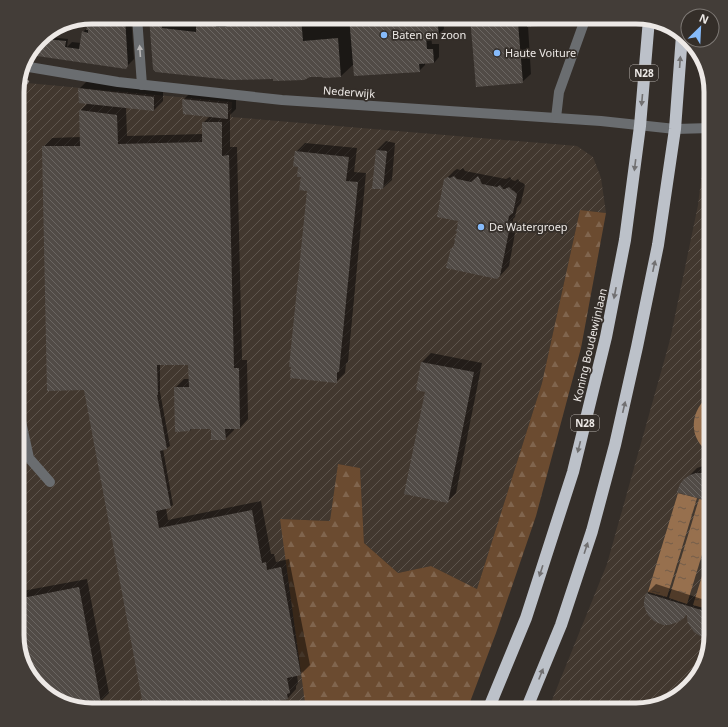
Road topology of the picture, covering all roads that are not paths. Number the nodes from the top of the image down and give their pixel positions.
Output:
1 (138, 24) edge
2 (583, 24) edge
3 (648, 25) edge
4 (681, 48) edge
5 (29, 67) edge
6 (142, 85) junction
7 (556, 118) junction
8 (640, 126) junction
9 (704, 128) edge
10 (675, 129) junction
11 (24, 435) edge
12 (50, 482) dead end
13 (491, 703) edge
14 (529, 703) edge

6 -> 1 street
2 - 7 street
3 -> 8 highway, Koning Boudewijnlaan / N28
10 -> 4 highway
5 - 6 street, Nederwijk
6 - 7 street, Nederwijk
7 - 8 street, Nederwijk
8 - 10 street, Nederwijk
8 -> 13 highway, Koning Boudewijnlaan / N28
9 - 10 street, Nederwijk
14 -> 10 highway
11 - 12 street

